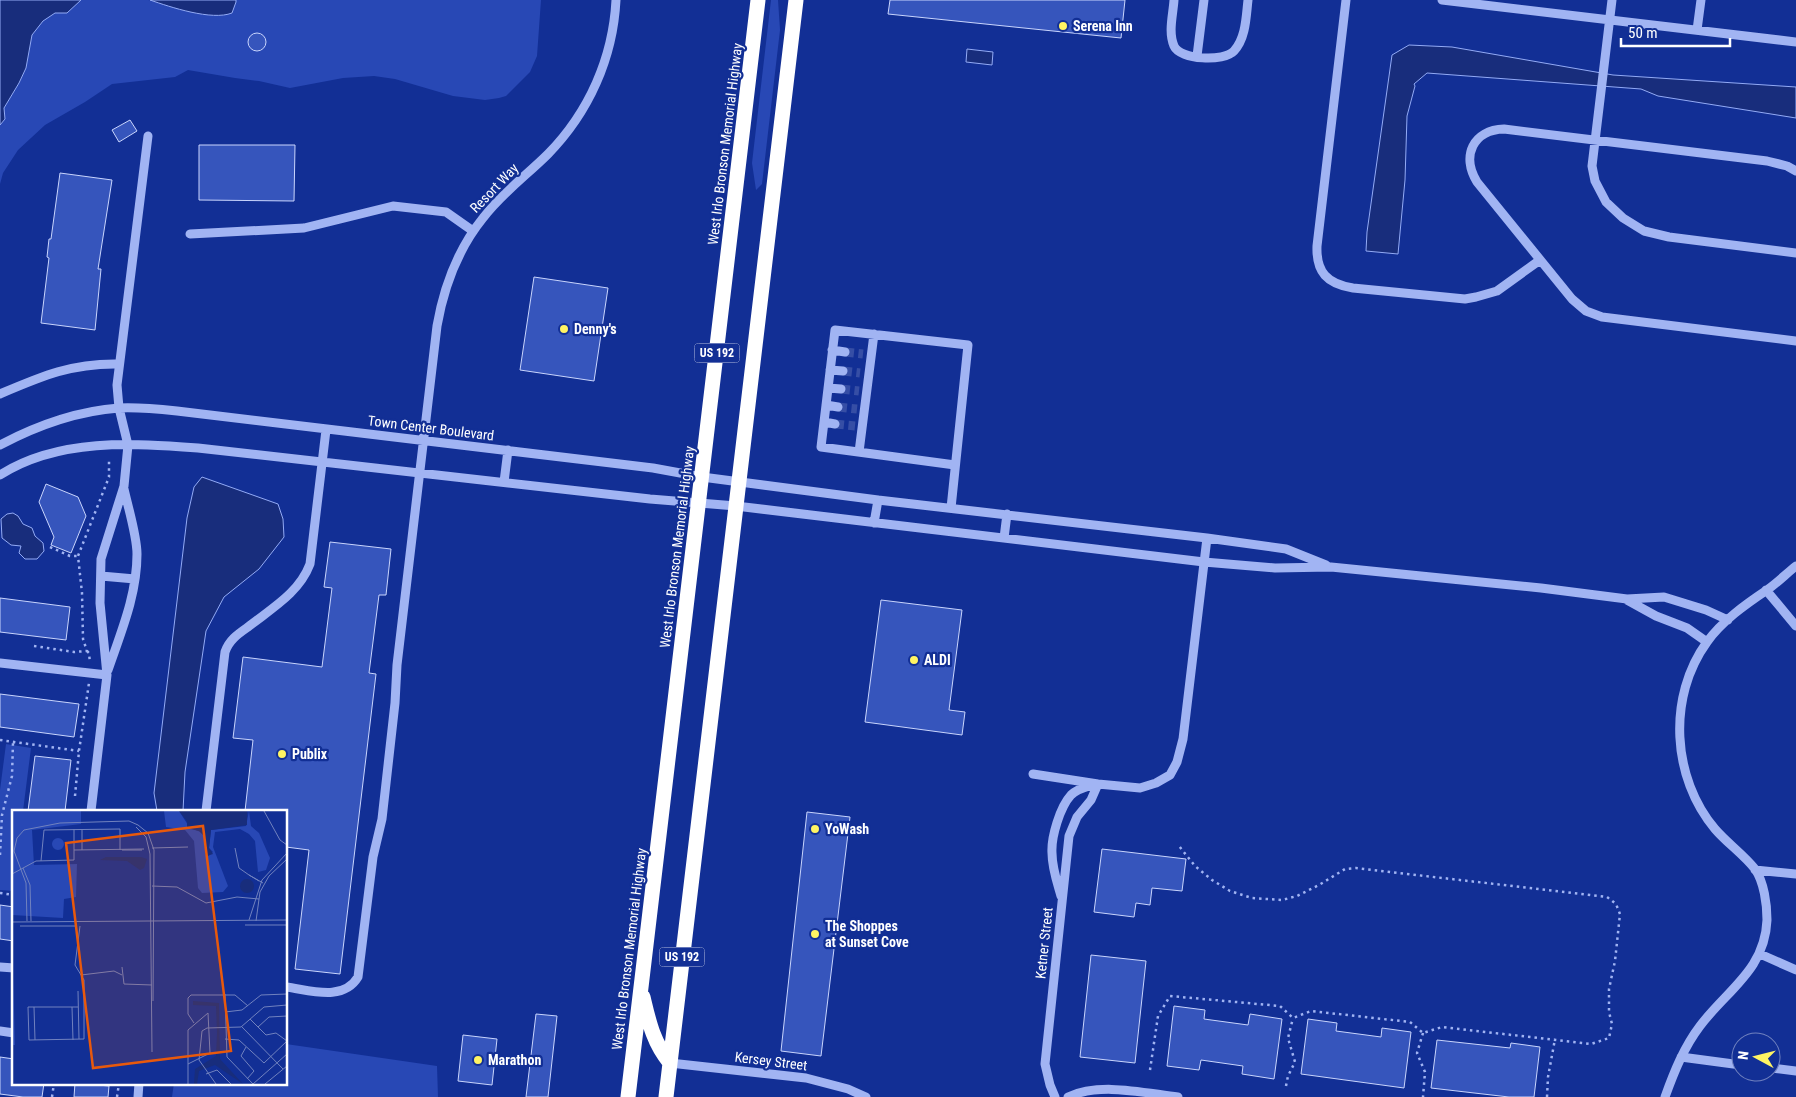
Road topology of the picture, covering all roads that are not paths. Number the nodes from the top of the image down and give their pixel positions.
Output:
1 (616, 0) edge
2 (758, 0) edge
3 (796, 0) edge
4 (1174, 0) edge
5 (1204, 0) edge
6 (1248, 0) edge
7 (1346, 0) edge
8 (1442, 0) edge
9 (1612, 0) edge
10 (1701, 0) edge
11 (1482, 3) edge
12 (1610, 20) junction
13 (1697, 30) junction
14 (1796, 42) edge
15 (1197, 56) junction
16 (148, 136) dead end
17 (1595, 141) junction
18 (1796, 171) edge
19 (473, 231) junction
20 (190, 234) dead end
21 (1796, 253) edge
22 (1540, 260) junction
23 (874, 334) junction
24 (1796, 341) edge
25 (832, 350) junction
26 (845, 352) tunnel mouth
27 (119, 364) junction
28 (830, 370) junction
29 (843, 371) tunnel mouth
30 (828, 388) junction
31 (841, 389) tunnel mouth
32 (0, 394) edge
33 (826, 405) junction
34 (838, 407) tunnel mouth
35 (119, 408) junction
36 (824, 422) junction
37 (836, 424) tunnel mouth
38 (326, 430) junction
39 (424, 441) junction
40 (0, 445) edge
41 (128, 445) junction
42 (508, 450) junction
43 (859, 452) junction
44 (322, 461) junction
45 (955, 465) junction
46 (421, 472) junction
47 (0, 475) edge
48 (702, 477) junction
49 (739, 481) junction
50 (504, 482) junction
51 (124, 486) junction
52 (878, 500) junction
53 (699, 502) junction
54 (736, 506) junction
55 (950, 508) junction
56 (1007, 514) junction
57 (874, 523) junction
58 (1004, 538) junction
59 (1207, 538) junction
60 (1204, 562) junction
61 (1331, 566) junction
62 (1796, 566) edge
63 (101, 576) junction
64 (135, 579) junction
65 (1766, 590) junction
66 (1627, 600) junction
67 (1728, 620) junction
68 (1796, 626) edge
69 (1707, 642) junction
70 (0, 663) edge
71 (107, 675) junction
72 (1033, 774) dead end
73 (1098, 784) junction
74 (91, 810) edge
75 (206, 810) edge
76 (1756, 870) junction
77 (1796, 874) edge
78 (1062, 901) junction
79 (1760, 954) junction
80 (1796, 970) edge
81 (288, 987) edge
82 (641, 988) junction
83 (1681, 1058) junction
84 (670, 1062) junction
85 (1731, 1064) edge
86 (1781, 1069) edge
87 (1796, 1071) edge
88 (139, 1084) edge
89 (138, 1097) edge
90 (628, 1097) edge
91 (666, 1097) edge
92 (866, 1097) edge
93 (1055, 1097) edge
94 (1068, 1097) edge
95 (1178, 1097) edge
96 (1665, 1097) edge

1 - 19 street, Resort Way
2 - 48 highway, West Irlo Bronson Memorial Highway / US 192
3 - 49 highway, US 192
4 - 15 street
5 - 15 street
6 - 15 street
7 - 22 street
8 - 11 street
9 - 12 street
10 - 13 street
11 - 12 street
12 - 13 street
12 - 17 street
13 - 14 street
16 - 27 street
17 - 18 street
17 - 21 street
17 - 22 street
19 - 20 street
19 - 39 street, Resort Way
22 - 24 street
23 - 25 street
23 - 43 street
23 - 45 street
25 - 26 street
25 - 28 street
27 - 32 street
27 - 35 street
28 - 29 street
28 - 30 street
30 - 31 street
30 - 33 street
33 - 34 street
33 - 36 street
35 - 38 street, Town Center Boulevard
35 - 40 street, Town Center Boulevard
35 - 41 street
36 - 37 street
36 - 43 street
38 - 39 street, Town Center Boulevard
38 - 44 street
39 - 42 street, Town Center Boulevard
39 - 46 street, Resort Way
41 - 44 street
41 - 47 street
41 - 51 street
42 - 48 street, Town Center Boulevard
42 - 50 street
43 - 45 street
44 - 46 street
44 - 75 street
45 - 55 street
46 - 50 street
46 - 81 street, Resort Way
48 - 49 street, Town Center Boulevard
48 - 53 highway, West Irlo Bronson Memorial Highway / US 192
49 - 52 street, Town Center Boulevard
49 - 54 highway, US 192
50 - 53 street
51 - 63 street
51 - 64 street
52 - 55 street, Town Center Boulevard
52 - 57 street
53 - 54 street
53 - 82 highway, West Irlo Bronson Memorial Highway / US 192
54 - 57 street
54 - 84 highway, US 192
55 - 56 street, Town Center Boulevard
56 - 58 street
56 - 59 street, Town Center Boulevard
57 - 58 street
58 - 60 street
59 - 60 street, Ketner Street
59 - 61 street, Town Center Boulevard
60 - 61 street
60 - 73 street, Ketner Street
61 - 66 street
62 - 65 street
63 - 64 street
63 - 71 street
64 - 71 street
65 - 67 street
65 - 68 street
66 - 67 street
66 - 69 street
67 - 69 street
69 - 76 street
70 - 71 street
71 - 74 street
72 - 73 street, Ketner Street
73 - 78 street
73 - 78 street, Ketner Street
76 - 77 street
76 - 79 street
78 - 93 street, Ketner Street
79 - 80 street
79 - 83 street
82 - 84 highway
82 - 90 highway, West Irlo Bronson Memorial Highway / US 192
83 - 85 street
83 - 96 street
84 - 91 highway, US 192
84 - 92 street, Kersey Street
86 - 87 street
88 - 89 street
94 - 95 street

